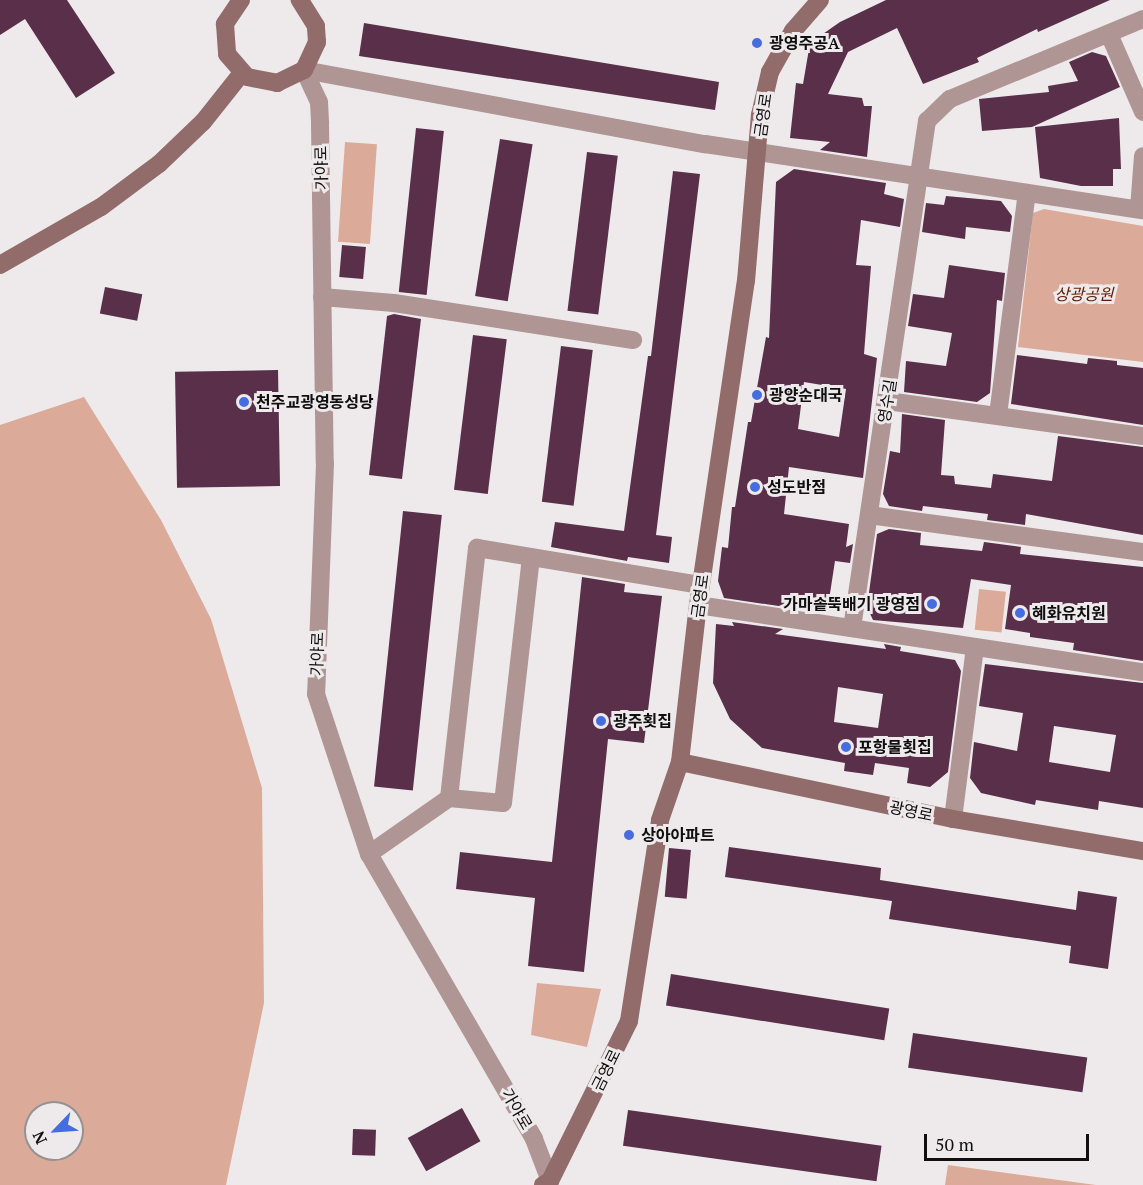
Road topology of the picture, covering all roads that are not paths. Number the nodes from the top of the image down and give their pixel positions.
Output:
1 (241, 0) edge
2 (820, 0) edge
3 (302, 1) edge
4 (1143, 20) edge
5 (1109, 34) junction
6 (304, 70) junction
7 (242, 73) junction
8 (1143, 112) edge
9 (758, 153) junction
10 (1143, 156) edge
11 (921, 176) junction
12 (1027, 194) junction
13 (1141, 209) edge
14 (0, 264) edge
15 (322, 297) junction
16 (633, 340) dead end
17 (887, 401) junction
18 (998, 415) junction
19 (1143, 436) edge
20 (869, 514) junction
21 (1143, 552) edge
22 (531, 558) junction
23 (701, 585) junction
24 (698, 605) junction
25 (852, 628) junction
26 (975, 647) junction
27 (1143, 672) edge
28 (680, 762) junction
29 (449, 798) junction
30 (953, 819) junction
31 (1143, 851) edge
32 (369, 854) junction
33 (548, 1184) edge

1 - 7 street
2 - 9 street, 금영로
3 - 6 street
4 - 5 street, 영수길
5 - 8 street
5 - 11 street, 영수길
6 - 7 street
6 - 9 street
6 - 15 street, 가야로
7 - 14 street
9 - 11 street
9 - 23 street, 금영로
10 - 13 street
11 - 12 street
11 - 17 street, 영수길
12 - 13 street
12 - 18 street
15 - 16 street
15 - 32 street, 가야로
17 - 18 street
17 - 20 street, 영수길
18 - 19 street
20 - 21 street
20 - 25 street, 영수길
22 - 23 street
22 - 29 street
22 - 29 street
23 - 24 street, 금영로
24 - 25 street
24 - 28 street, 금영로
25 - 26 street
26 - 27 street
26 - 30 street
28 - 30 street, 광영로
28 - 33 street, 금영로
29 - 32 street
30 - 31 street, 광영로
32 - 33 street, 가야로

